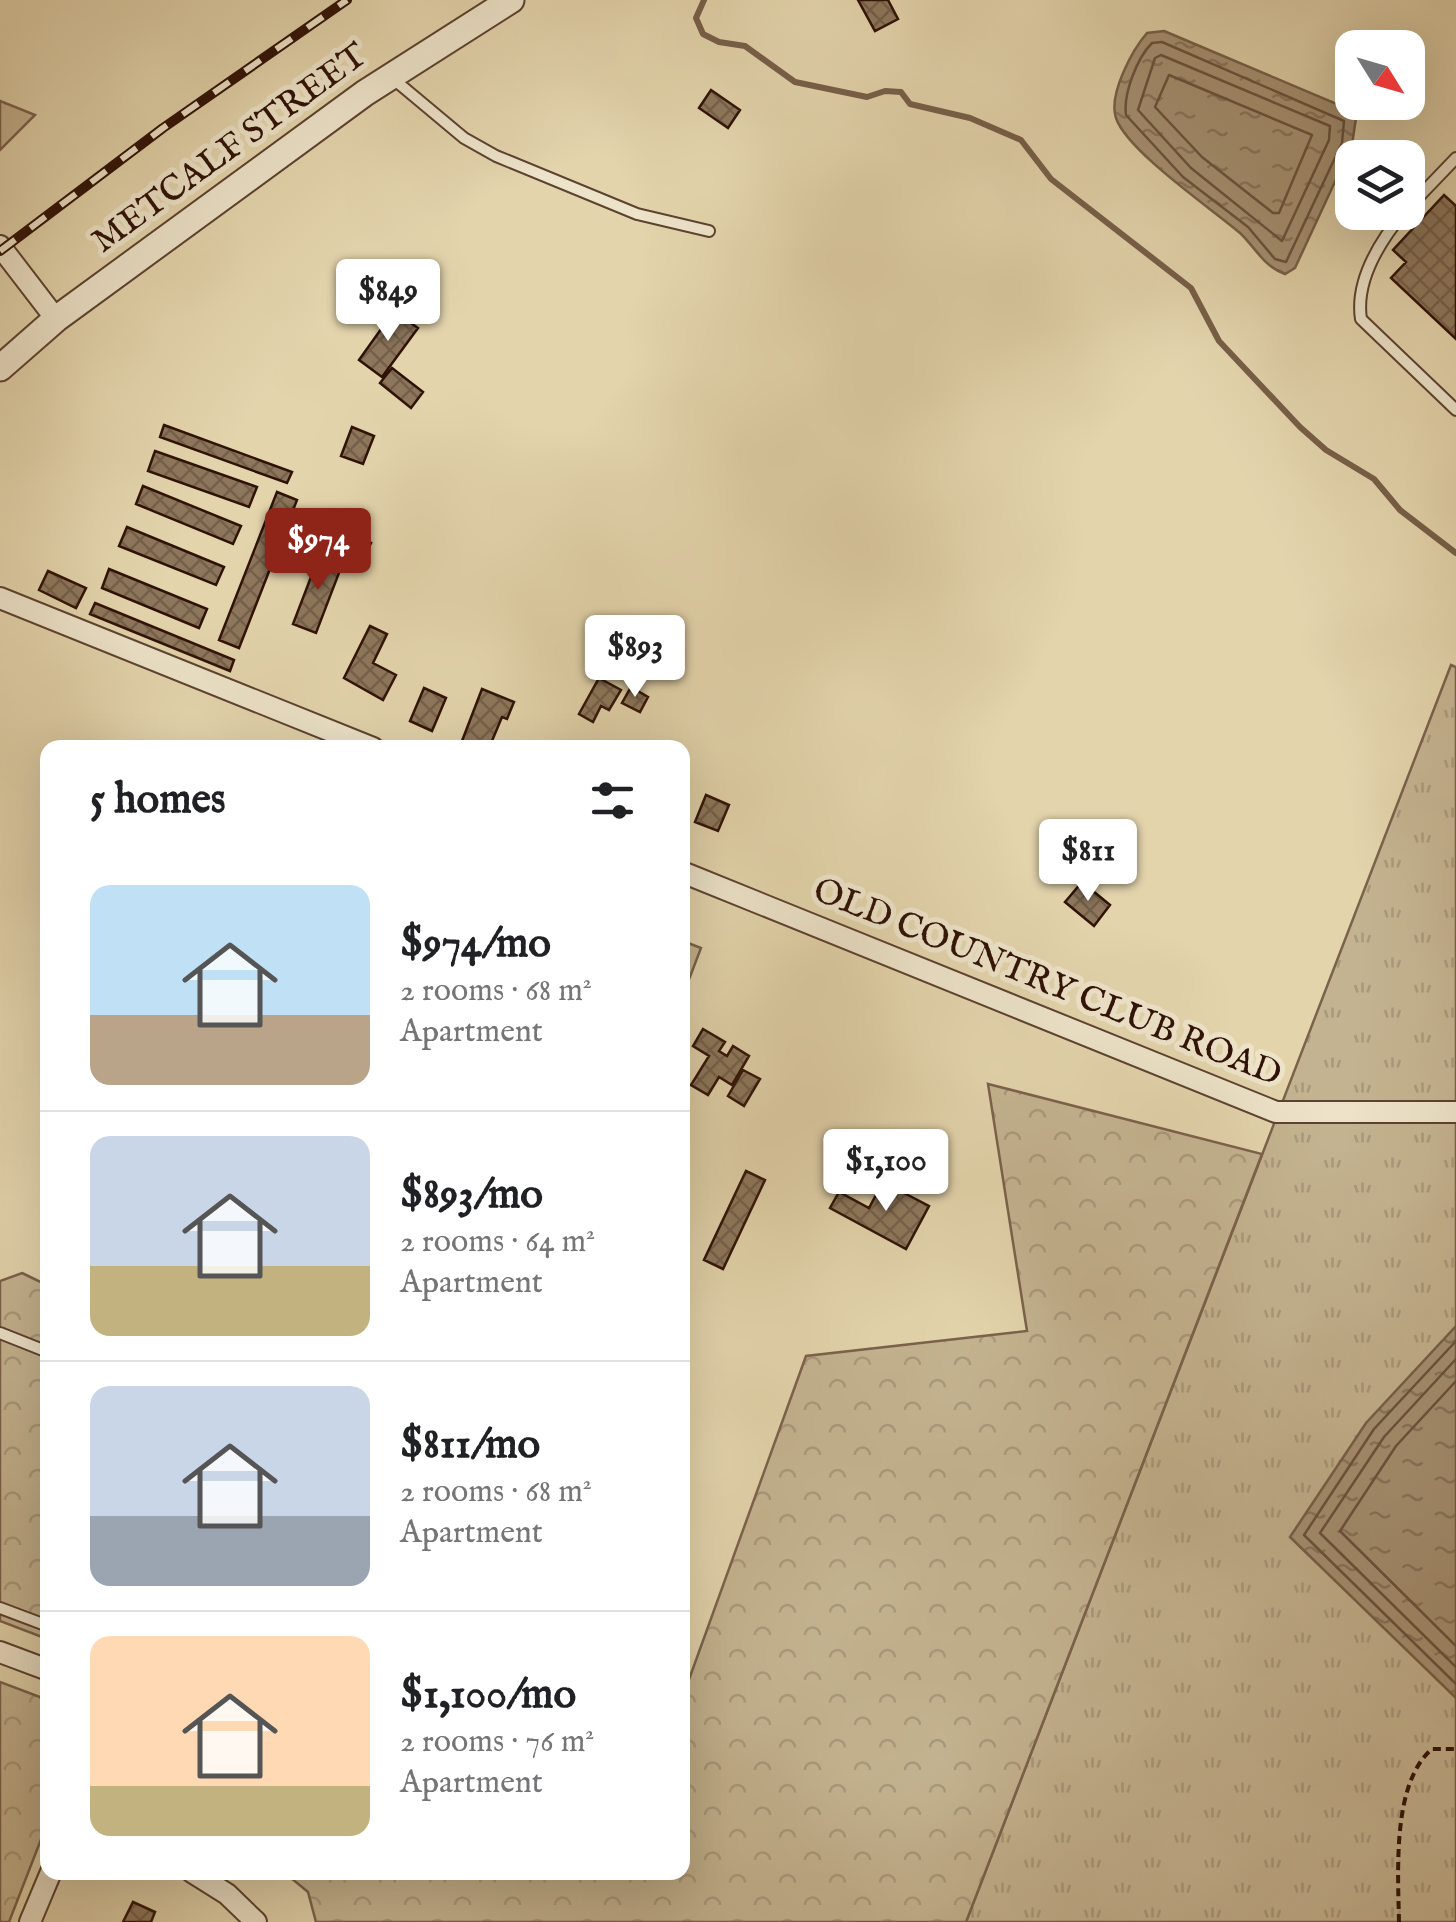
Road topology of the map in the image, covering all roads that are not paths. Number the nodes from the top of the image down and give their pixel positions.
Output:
1 (511, 0) edge
2 (390, 77) junction
3 (1456, 158) edge
4 (1425, 190) edge
5 (1389, 230) edge
6 (709, 232) dead end
7 (0, 246) edge
8 (56, 319) junction
9 (0, 368) edge
10 (1456, 410) edge
11 (0, 598) edge
12 (353, 740) edge
13 (690, 875) edge
14 (1456, 1112) edge
15 (0, 1333) edge
16 (40, 1349) edge
17 (0, 1608) edge
18 (40, 1623) edge
19 (0, 1652) edge
20 (40, 1667) edge
21 (48, 1880) edge
22 (205, 1880) edge
23 (30, 1922) edge
24 (256, 1922) edge

1 - 2 street, METCALF STREET
2 - 6 lane
2 - 8 street, METCALF STREET
3 - 4 lane
5 - 10 lane
7 - 8 street
8 - 9 street, METCALF STREET
11 - 12 street
13 - 14 street, OLD COUNTRY CLUB ROAD
15 - 16 lane
17 - 18 lane
19 - 20 street
21 - 23 street
22 - 24 street

